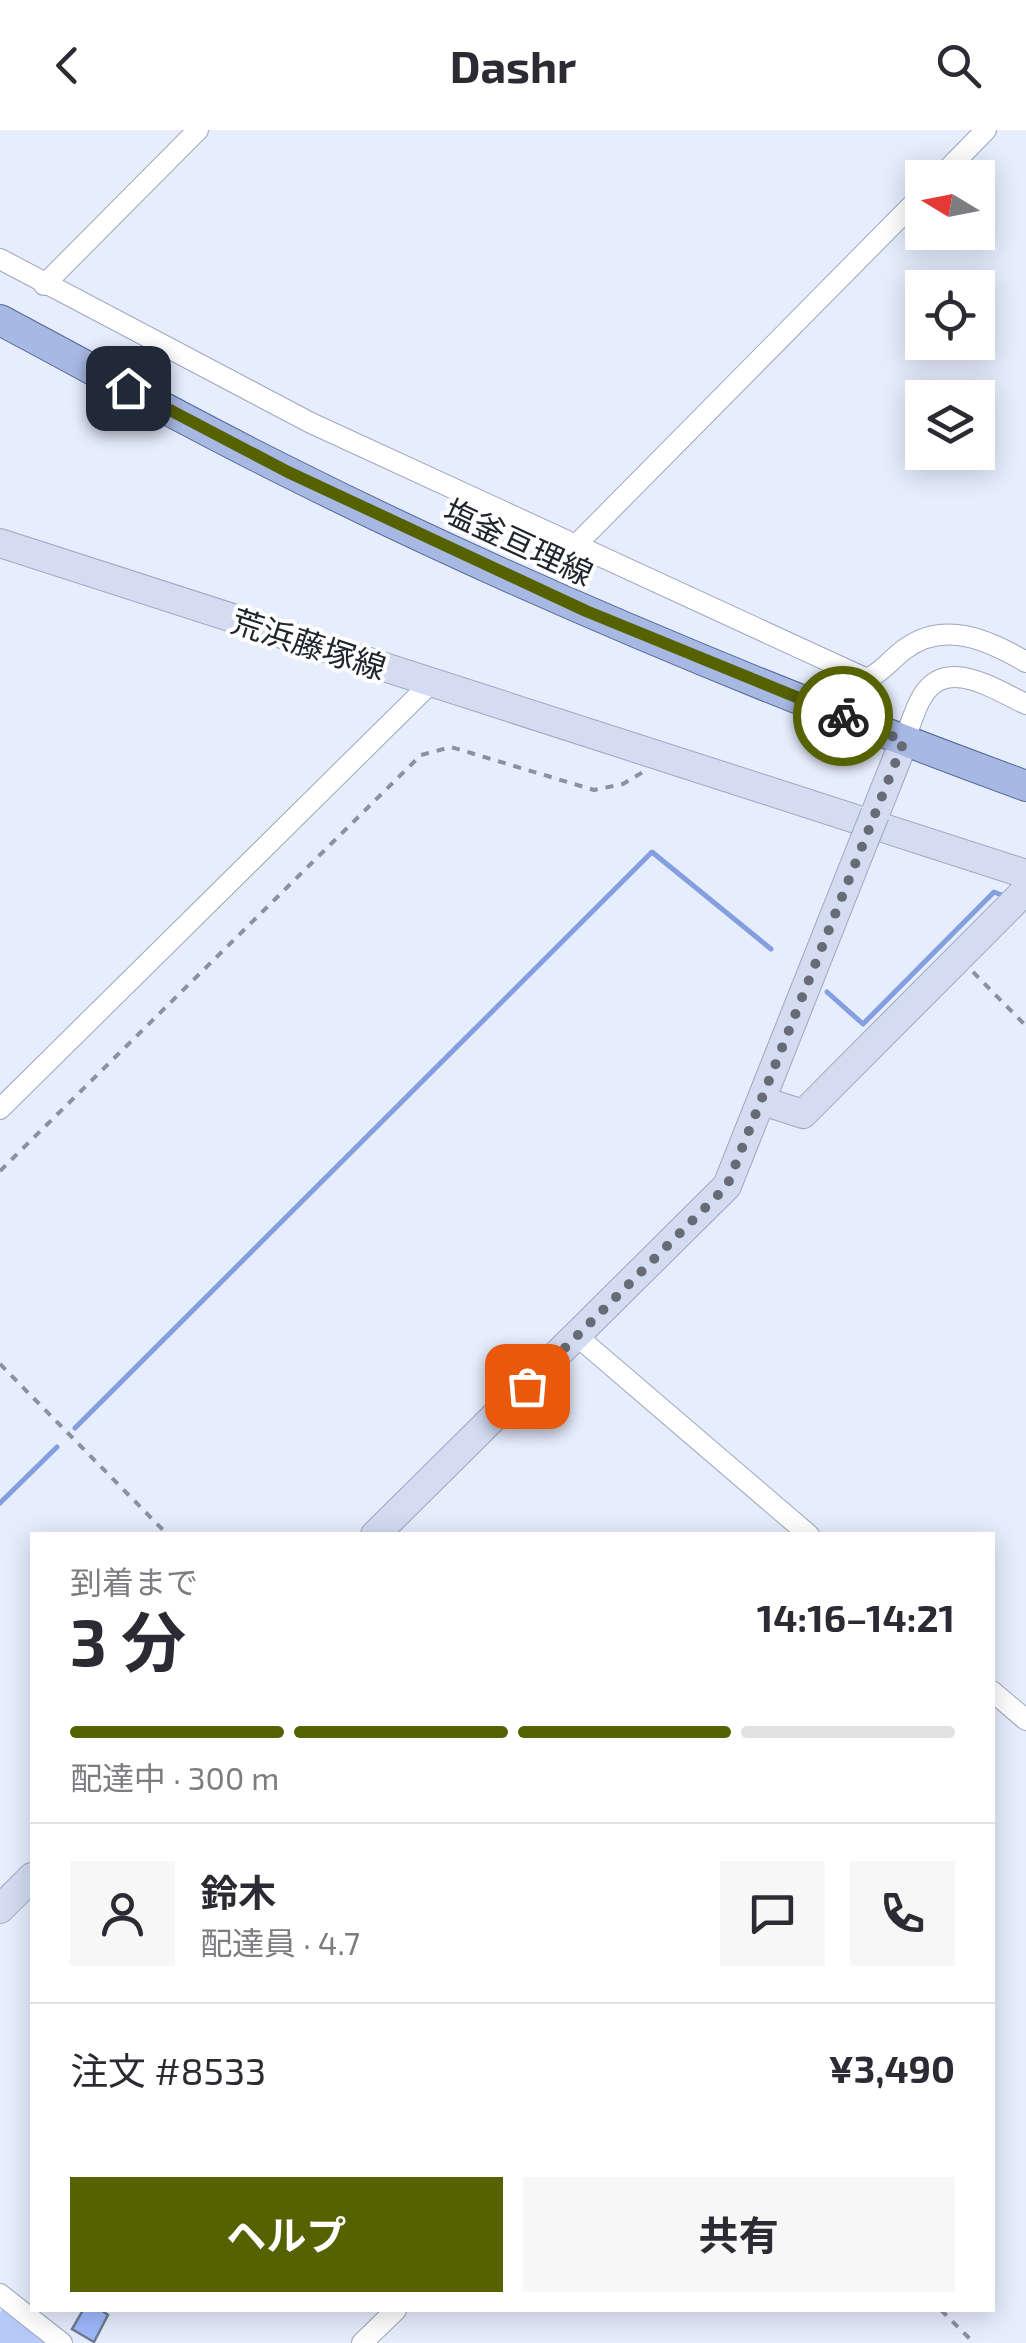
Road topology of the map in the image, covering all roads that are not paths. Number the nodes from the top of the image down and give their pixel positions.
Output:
1 (198, 130) edge
2 (986, 130) edge
3 (957, 160) edge
4 (905, 211) edge
5 (0, 259) edge
6 (44, 285) junction
7 (0, 320) edge
8 (0, 543) edge
9 (574, 547) junction
10 (1026, 662) edge
11 (432, 682) junction
12 (1026, 704) edge
13 (904, 741) junction
14 (1026, 786) edge
15 (1026, 874) edge
16 (1026, 890) edge
17 (763, 1101) junction
18 (0, 1109) edge
19 (578, 1337) junction
20 (378, 1532) edge
21 (806, 1532) edge
22 (995, 1693) edge
23 (1026, 1720) edge
24 (30, 1878) edge
25 (0, 1909) edge
26 (0, 2294) edge
27 (394, 2312) edge
28 (62, 2343) edge
29 (362, 2343) edge

1 - 6 street
2 - 3 street
4 - 9 street
5 - 6 street
6 - 9 street
7 - 13 main road, 塩釜亘理線
8 - 11 street, 荒浜藤塚線
9 - 10 street
11 - 15 street, 荒浜藤塚線
11 - 18 street
12 - 13 street
13 - 14 main road, 塩釜亘理線
13 - 17 street, bridge
16 - 17 street
17 - 19 street
19 - 20 street
19 - 21 street
22 - 23 street
24 - 25 street
26 - 28 street
27 - 29 street

